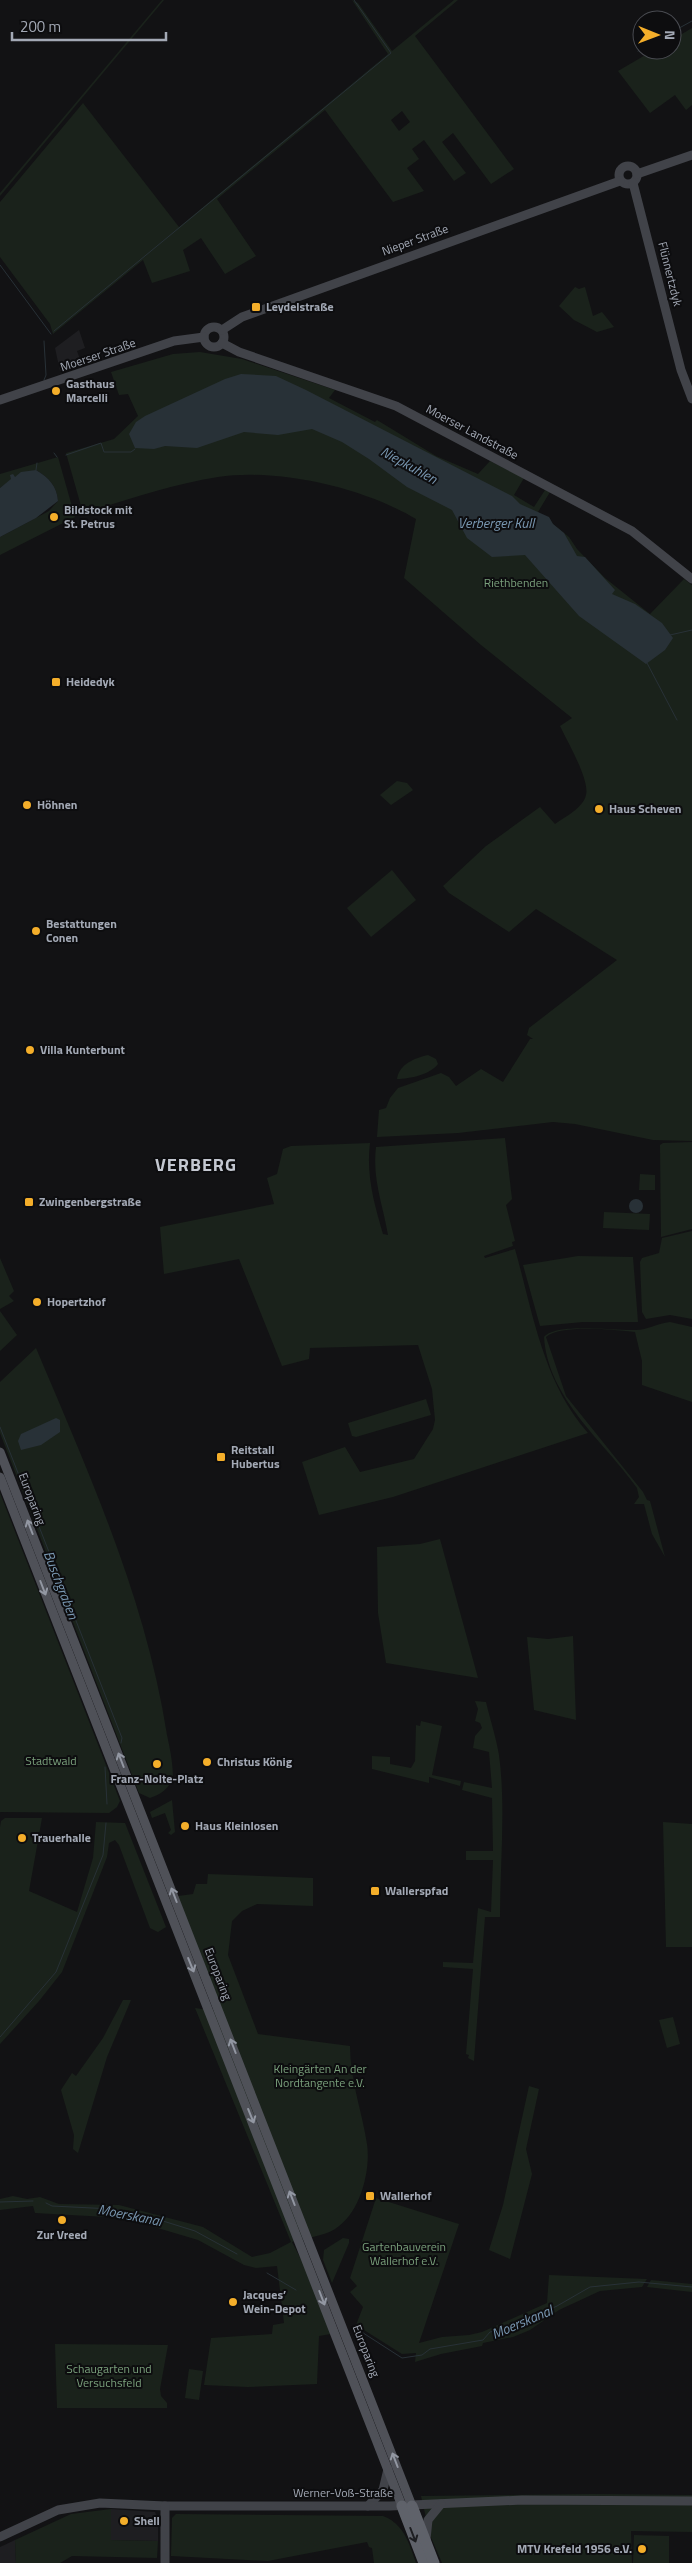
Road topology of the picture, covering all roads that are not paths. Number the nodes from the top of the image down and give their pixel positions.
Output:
1 (692, 155) edge
2 (637, 174) junction
3 (620, 180) junction
4 (633, 183) junction
5 (222, 330) junction
6 (204, 337) junction
7 (222, 343) junction
8 (692, 399) edge
9 (0, 400) edge
10 (692, 579) edge
11 (0, 1452) edge
12 (0, 1477) edge
13 (388, 2469) junction
14 (692, 2501) edge
15 (441, 2504) junction
16 (166, 2506) junction
17 (368, 2506) junction
18 (407, 2506) junction
19 (0, 2537) edge
20 (426, 2542) junction
21 (165, 2563) edge
22 (424, 2563) edge
23 (434, 2563) edge

1 - 2 main road, Nieper Straße
2 - 3 main road, Nieper Straße
2 - 4 main road
3 - 4 main road
3 - 5 main road, Nieper Straße
4 - 8 main road, Flünnertzdyk
5 - 6 main road, Moerser Straße
5 - 7 main road
6 - 7 main road, Moerser Straße
6 - 9 main road, Moerser Straße
7 - 10 main road, Moerser Landstraße
18 -> 11 main road, Europaring
12 -> 13 main road, Europaring
13 - 17 main road
13 - 18 main road, Europaring
14 - 15 main road, Werner-Voß-Straße
15 - 18 main road, Werner-Voß-Straße
15 - 20 main road
16 - 17 main road, Werner-Voß-Straße
16 - 19 main road, Werner-Voß-Straße
16 - 21 main road
17 - 18 main road, Werner-Voß-Straße
18 - 20 highway
18 -> 22 highway
20 - 23 highway

